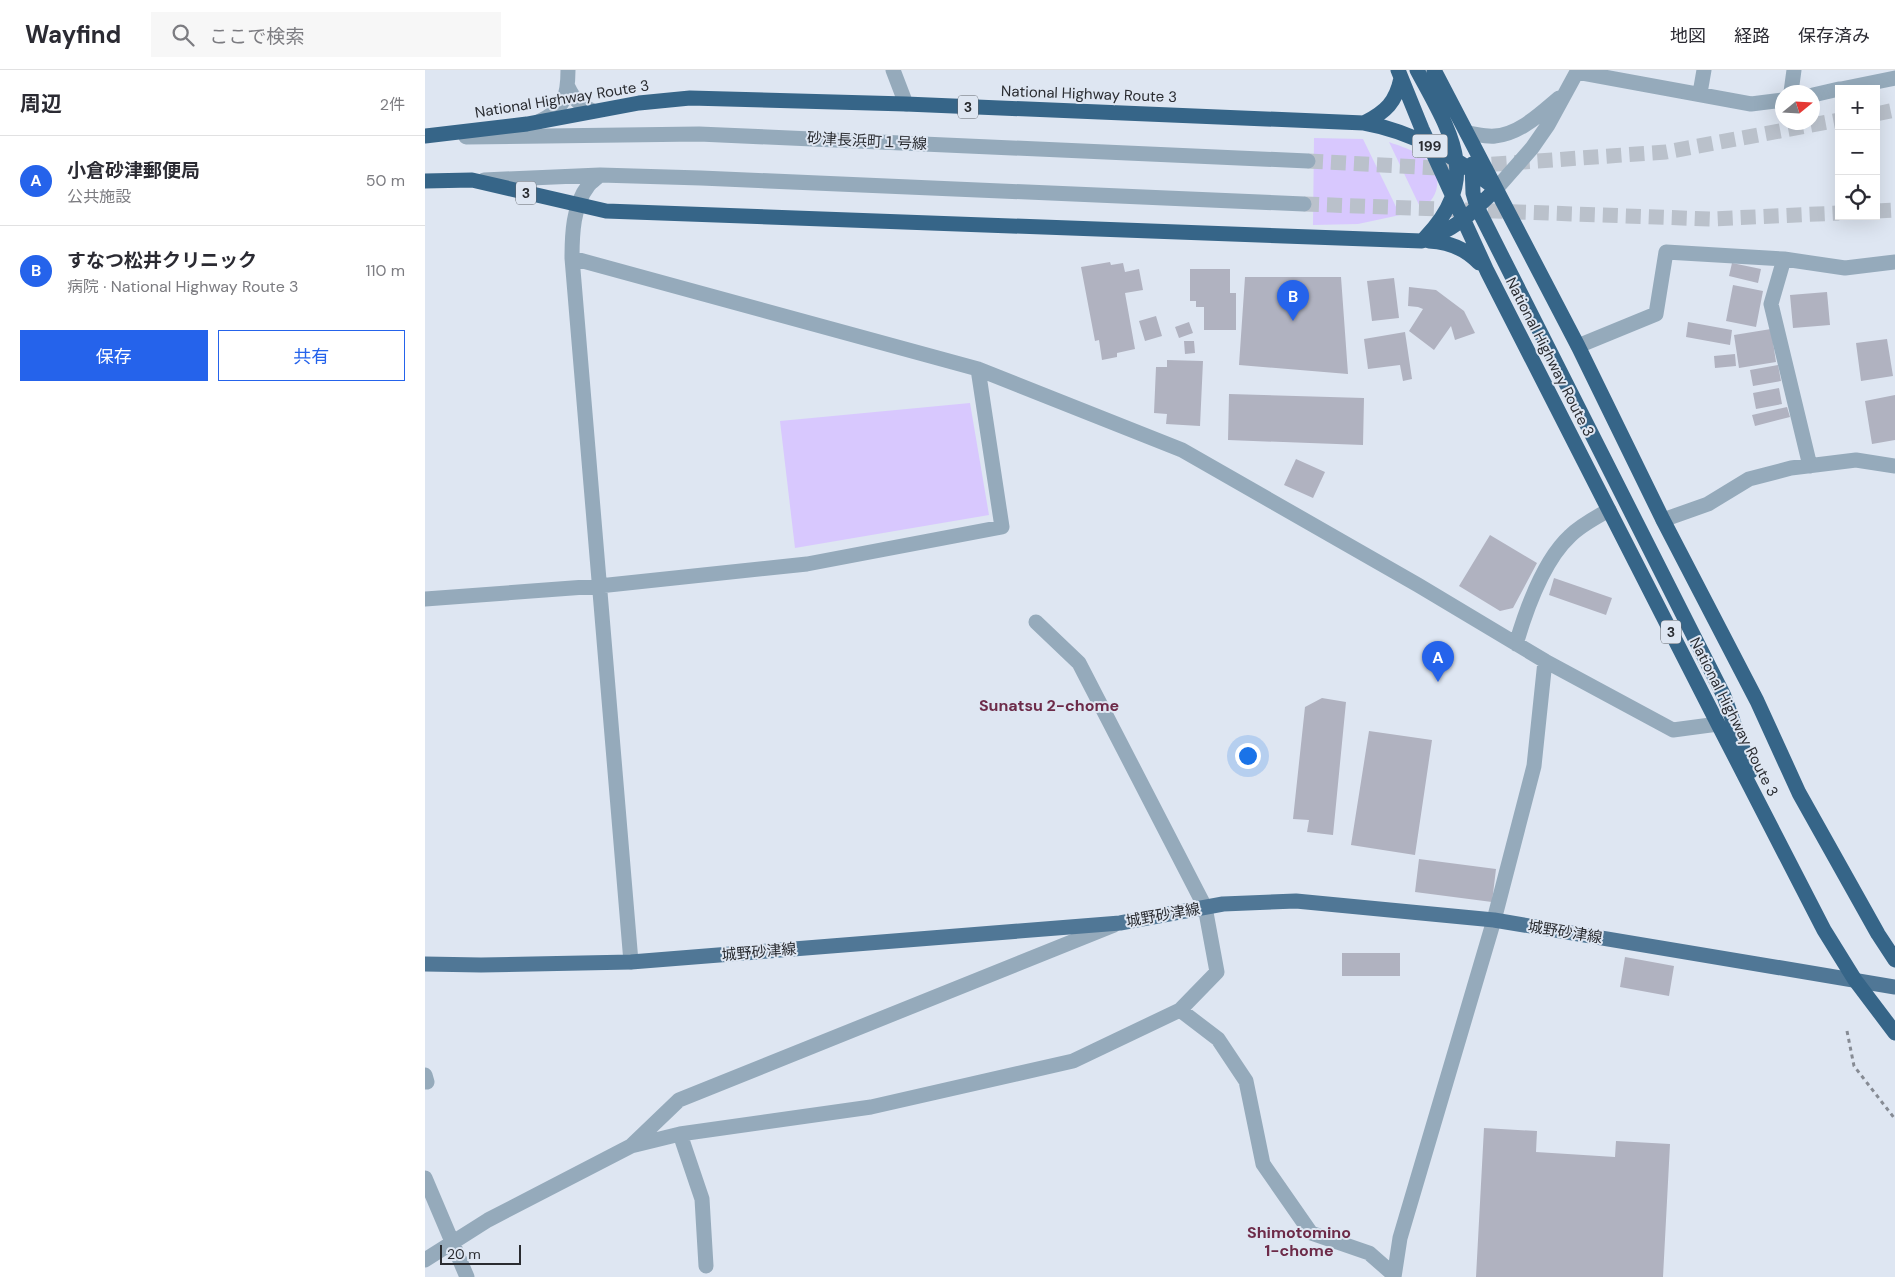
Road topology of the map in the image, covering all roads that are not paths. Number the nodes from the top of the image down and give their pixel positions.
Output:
1 (568, 70) edge
2 (893, 70) edge
3 (1417, 70) edge
4 (1434, 70) edge
5 (1704, 70) edge
6 (1794, 70) edge
7 (1578, 71) edge
8 (1400, 74) edge
9 (1895, 78) edge
10 (1792, 85) edge
11 (1860, 85) edge
12 (568, 87) junction
13 (1835, 90) edge
14 (1566, 92) junction
15 (1700, 93) junction
16 (1820, 93) edge
17 (1775, 101) edge
18 (906, 104) junction
19 (593, 111) junction
20 (538, 122) junction
21 (1364, 123) junction
22 (1422, 129) junction
23 (1448, 132) junction
24 (1467, 133) junction
25 (425, 136) edge
26 (1495, 136) junction
27 (1429, 144) junction
28 (1476, 151) junction
29 (1308, 161) tunnel mouth
30 (1456, 161) junction
31 (1471, 171) junction
32 (600, 175) junction
33 (472, 180) junction
34 (425, 181) edge
35 (1496, 189) junction
36 (1453, 199) junction
37 (1305, 204) tunnel mouth
38 (579, 206) junction
39 (1477, 207) junction
40 (1463, 221) junction
41 (1422, 241) junction
42 (572, 258) junction
43 (1784, 259) junction
44 (1895, 262) edge
45 (1487, 271) junction
46 (1578, 346) junction
47 (978, 369) junction
48 (1810, 466) junction
49 (1895, 466) edge
50 (1609, 510) junction
51 (1663, 520) junction
52 (599, 586) junction
53 (425, 599) edge
54 (1036, 622) dead end
55 (1516, 644) junction
56 (1545, 661) junction
57 (1718, 724) junction
58 (1770, 825) junction
59 (1205, 907) junction
60 (1495, 920) junction
61 (1120, 923) junction
62 (1895, 960) edge
63 (631, 962) junction
64 (425, 964) edge
65 (1855, 980) junction
66 (1895, 986) edge
67 (1180, 1010) junction
68 (1895, 1034) edge
69 (425, 1075) edge
70 (425, 1082) edge
71 (680, 1134) junction
72 (631, 1146) junction
73 (425, 1178) edge
74 (425, 1260) edge
75 (706, 1266) dead end
76 (1394, 1276) edge
77 (467, 1277) edge

1 - 12 street
2 - 18 street
3 - 23 highway
4 - 24 highway, 199
5 - 15 street
6 - 10 street
7 - 14 street
7 - 15 street
8 - 21 highway
8 - 22 highway, 199
9 - 11 street
12 - 19 street
12 - 20 street
13 - 16 street
14 - 26 street
14 - 35 street
15 - 17 street
18 - 19 highway, National Highway Route 3 / 3
18 - 21 highway, National Highway Route 3 / 3
19 - 20 highway, National Highway Route 3 / 3
20 - 25 highway, National Highway Route 3 / 3
21 - 22 highway
21 - 27 highway, National Highway Route 3 / 3
22 - 23 highway
22 - 27 highway, 199
23 - 24 highway
23 - 30 highway
24 - 26 street
24 - 28 highway, 199
25 - 29 street, 砂津長浜町１号線
26 - 28 street
27 - 30 highway, National Highway Route 3 / 3
27 - 36 highway, 199
28 - 31 highway
28 - 35 highway, 199
30 - 31 highway, National Highway Route 3 / 3
30 - 36 highway
31 - 35 highway, National Highway Route 3 / 3
31 - 39 highway
32 - 33 street
32 - 37 street
32 - 38 street
33 - 34 highway, 3
33 - 38 highway, 3
35 - 39 highway, 3
35 - 46 highway, National Highway Route 3 / 3
36 - 40 highway, 199
36 - 41 highway
38 - 41 highway, 3
38 - 42 street
39 - 40 highway, 3
39 - 58 highway
40 - 41 highway, 3
40 - 45 highway, National Highway Route 3 / 3
41 - 45 highway
42 - 47 street
42 - 52 street
43 - 44 street
43 - 46 street
43 - 48 street
45 - 50 highway, National Highway Route 3 / 3
46 - 51 highway, National Highway Route 3 / 3
47 - 52 street
47 - 55 street
48 - 49 street
48 - 51 street
50 - 55 street
50 - 57 highway, National Highway Route 3 / 3
51 - 62 highway, National Highway Route 3 / 3
52 - 53 street
52 - 63 street
54 - 59 street
55 - 56 street
56 - 57 street
56 - 60 street
57 - 58 highway, National Highway Route 3 / 3
58 - 65 highway, National Highway Route 3 / 3
59 - 60 main road, 城野砂津線
59 - 61 main road, 城野砂津線
59 - 67 street
60 - 65 main road, 城野砂津線
60 - 76 street
61 - 63 main road, 城野砂津線
61 - 72 street
63 - 64 main road, 城野砂津線
65 - 66 main road, 城野砂津線
65 - 68 highway, National Highway Route 3 / 3
67 - 71 street
67 - 76 street
69 - 70 street
71 - 72 street
71 - 75 street
72 - 74 street
73 - 77 street

